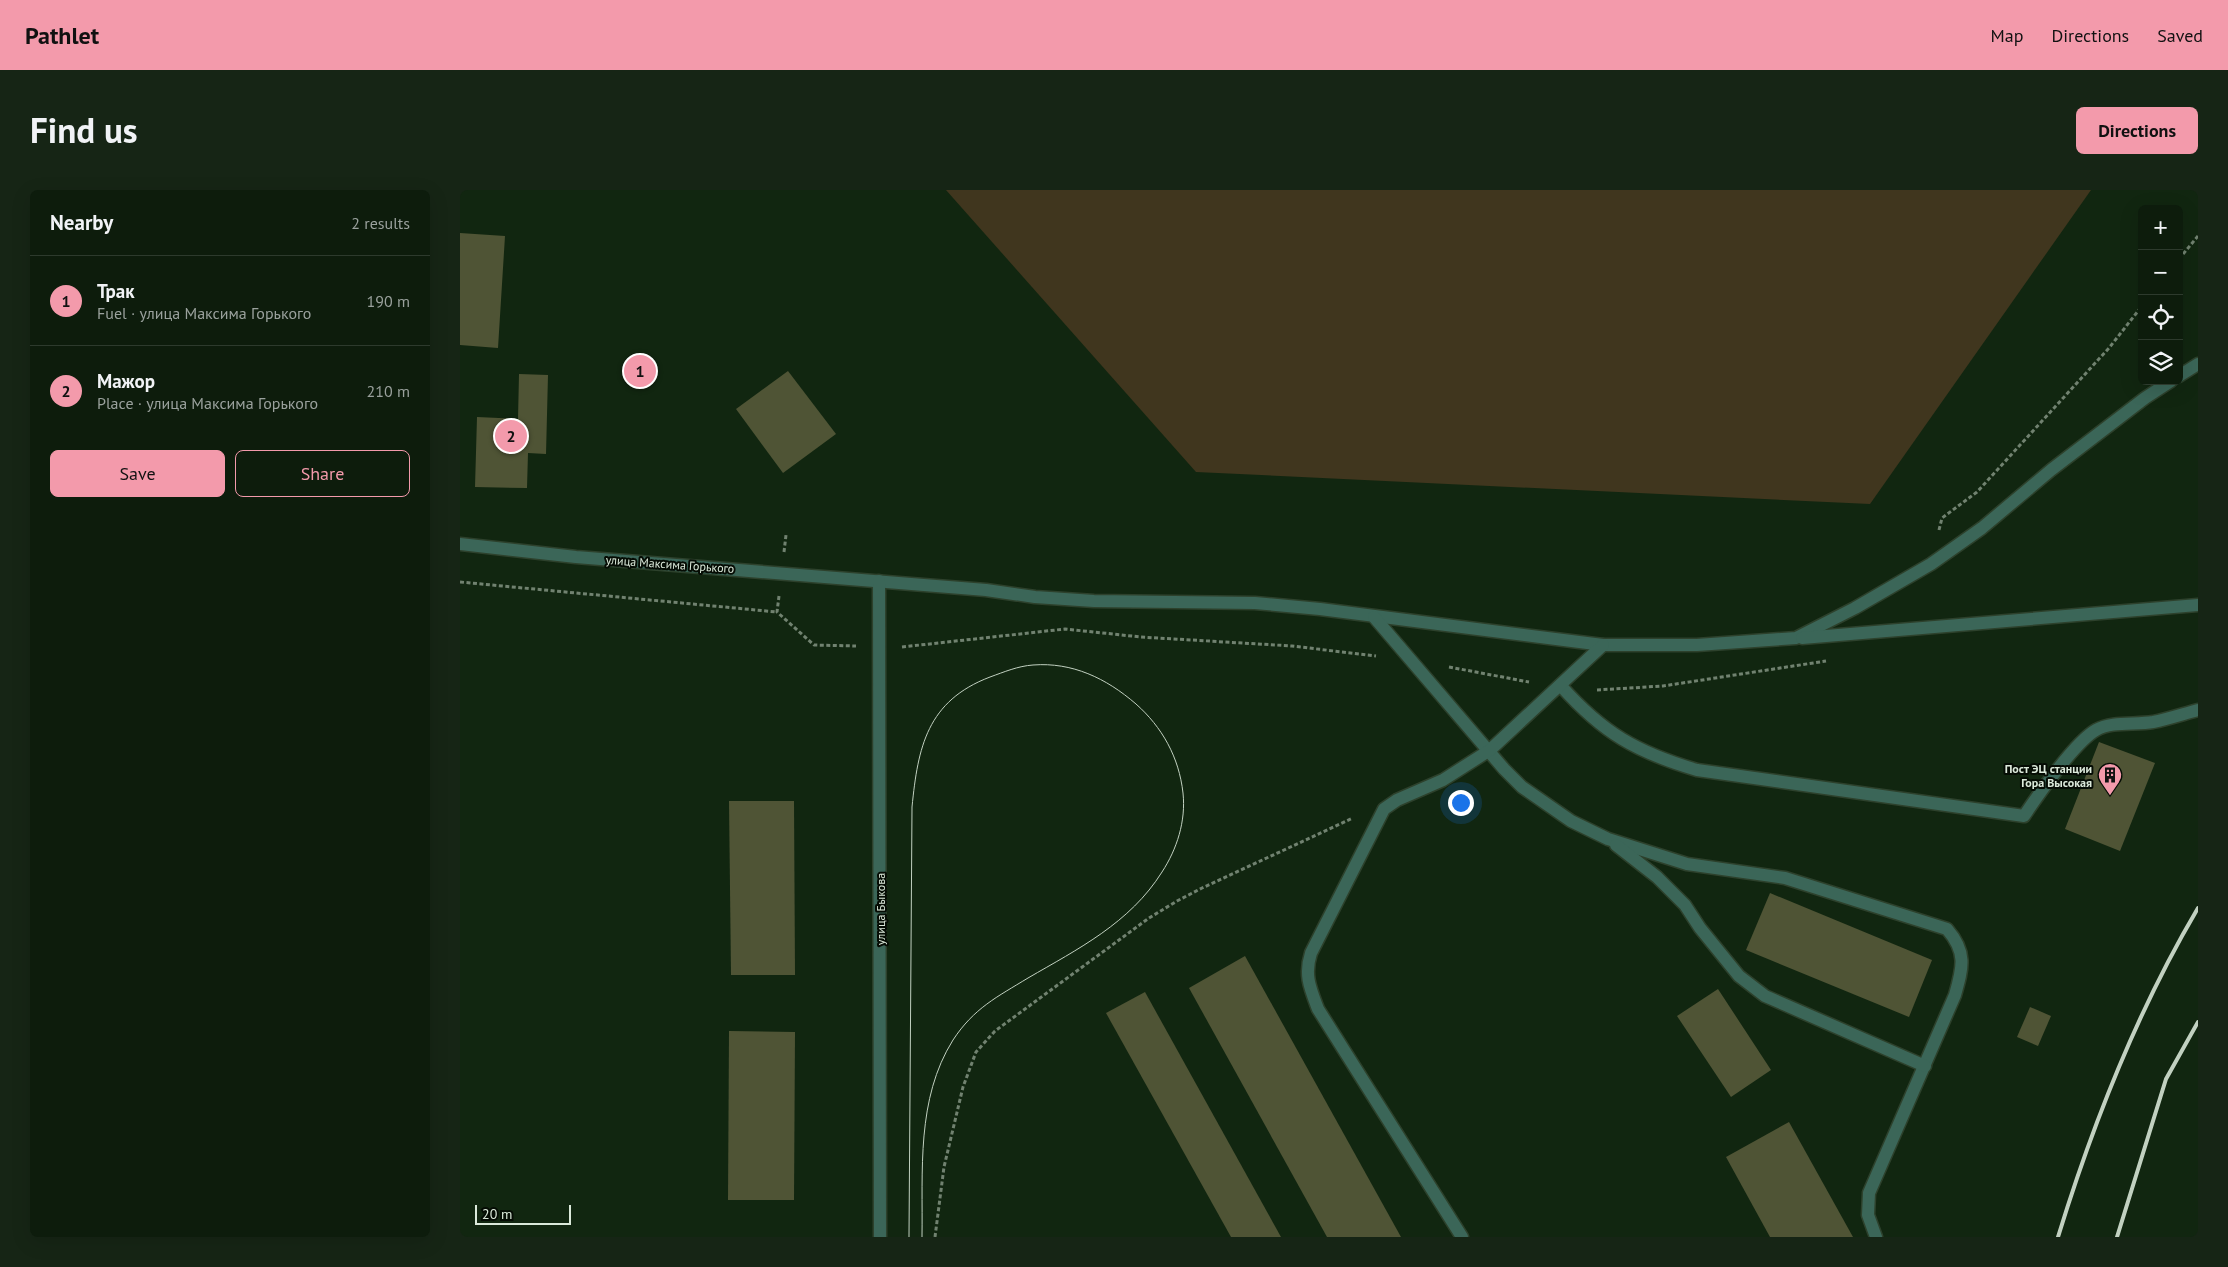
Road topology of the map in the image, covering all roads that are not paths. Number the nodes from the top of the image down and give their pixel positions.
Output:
1 (2198, 364) edge
2 (2183, 373) edge
3 (2165, 385) edge
4 (460, 544) edge
5 (879, 581) junction
6 (2198, 605) edge
7 (1374, 617) junction
8 (1796, 638) junction
9 (1603, 645) junction
10 (1561, 686) junction
11 (2198, 710) edge
12 (1490, 750) junction
13 (1608, 839) junction
14 (1924, 1066) junction
15 (880, 1237) edge
16 (1462, 1237) edge
17 (1876, 1237) edge

1 - 2 street
3 - 8 street
4 - 5 street, улица Максима Горького
5 - 7 street, улица Максима Горького
5 - 15 street, улица Быкова
6 - 8 street, улица Максима Горького
7 - 9 street, улица Максима Горького
7 - 12 street
8 - 9 street, улица Максима Горького
9 - 10 street
10 - 11 street
10 - 12 street
12 - 13 street
12 - 16 street
13 - 14 street
13 - 14 street
14 - 17 street

